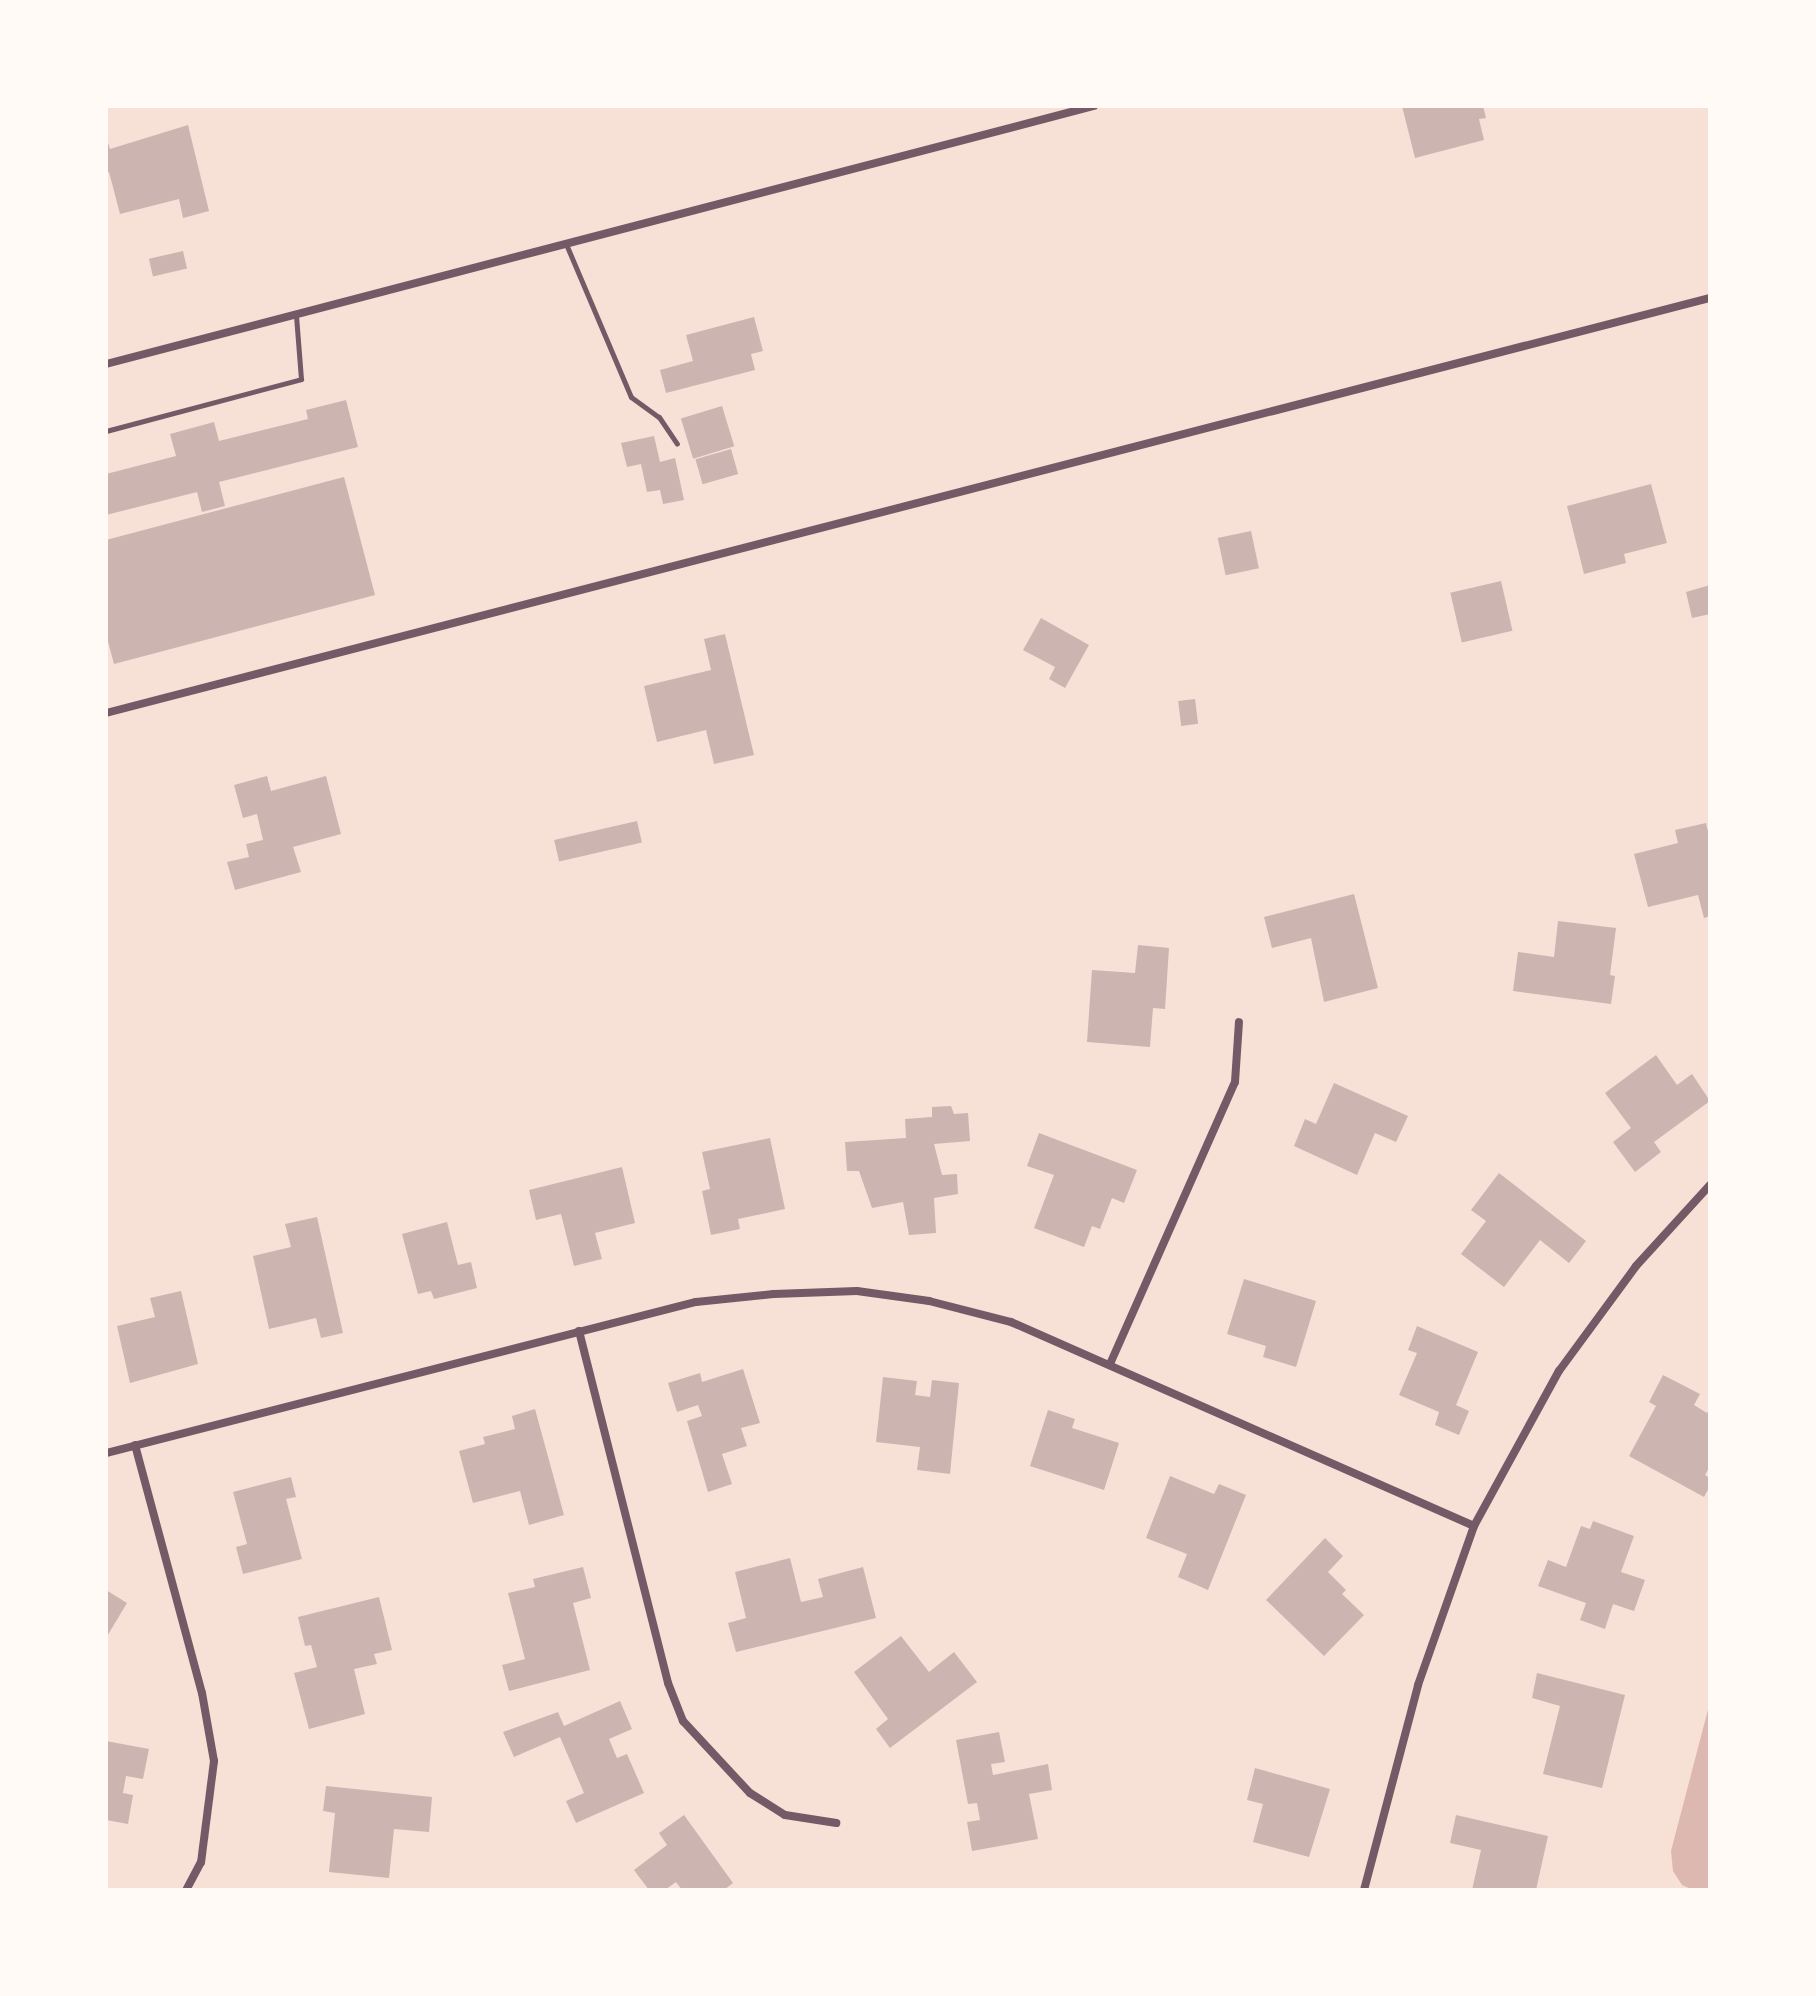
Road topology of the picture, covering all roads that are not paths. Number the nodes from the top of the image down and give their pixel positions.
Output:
1 (1094, 106) edge
2 (566, 244) junction
3 (1710, 298) edge
4 (296, 315) junction
5 (106, 364) edge
6 (106, 431) edge
7 (677, 444) dead end
8 (106, 713) edge
9 (1239, 1022) dead end
10 (1710, 1185) edge
11 (579, 1331) junction
12 (1110, 1364) junction
13 (135, 1445) junction
14 (106, 1453) edge
15 (1474, 1526) junction
16 (836, 1823) dead end
17 (186, 1890) edge
18 (1364, 1890) edge

1 - 2 street
2 - 4 street
2 - 7 lane
3 - 8 street
4 - 5 street
4 - 6 lane
9 - 12 street
10 - 15 street
11 - 12 street
11 - 13 street
11 - 16 street
12 - 15 street
13 - 14 street
13 - 17 street
15 - 18 street

